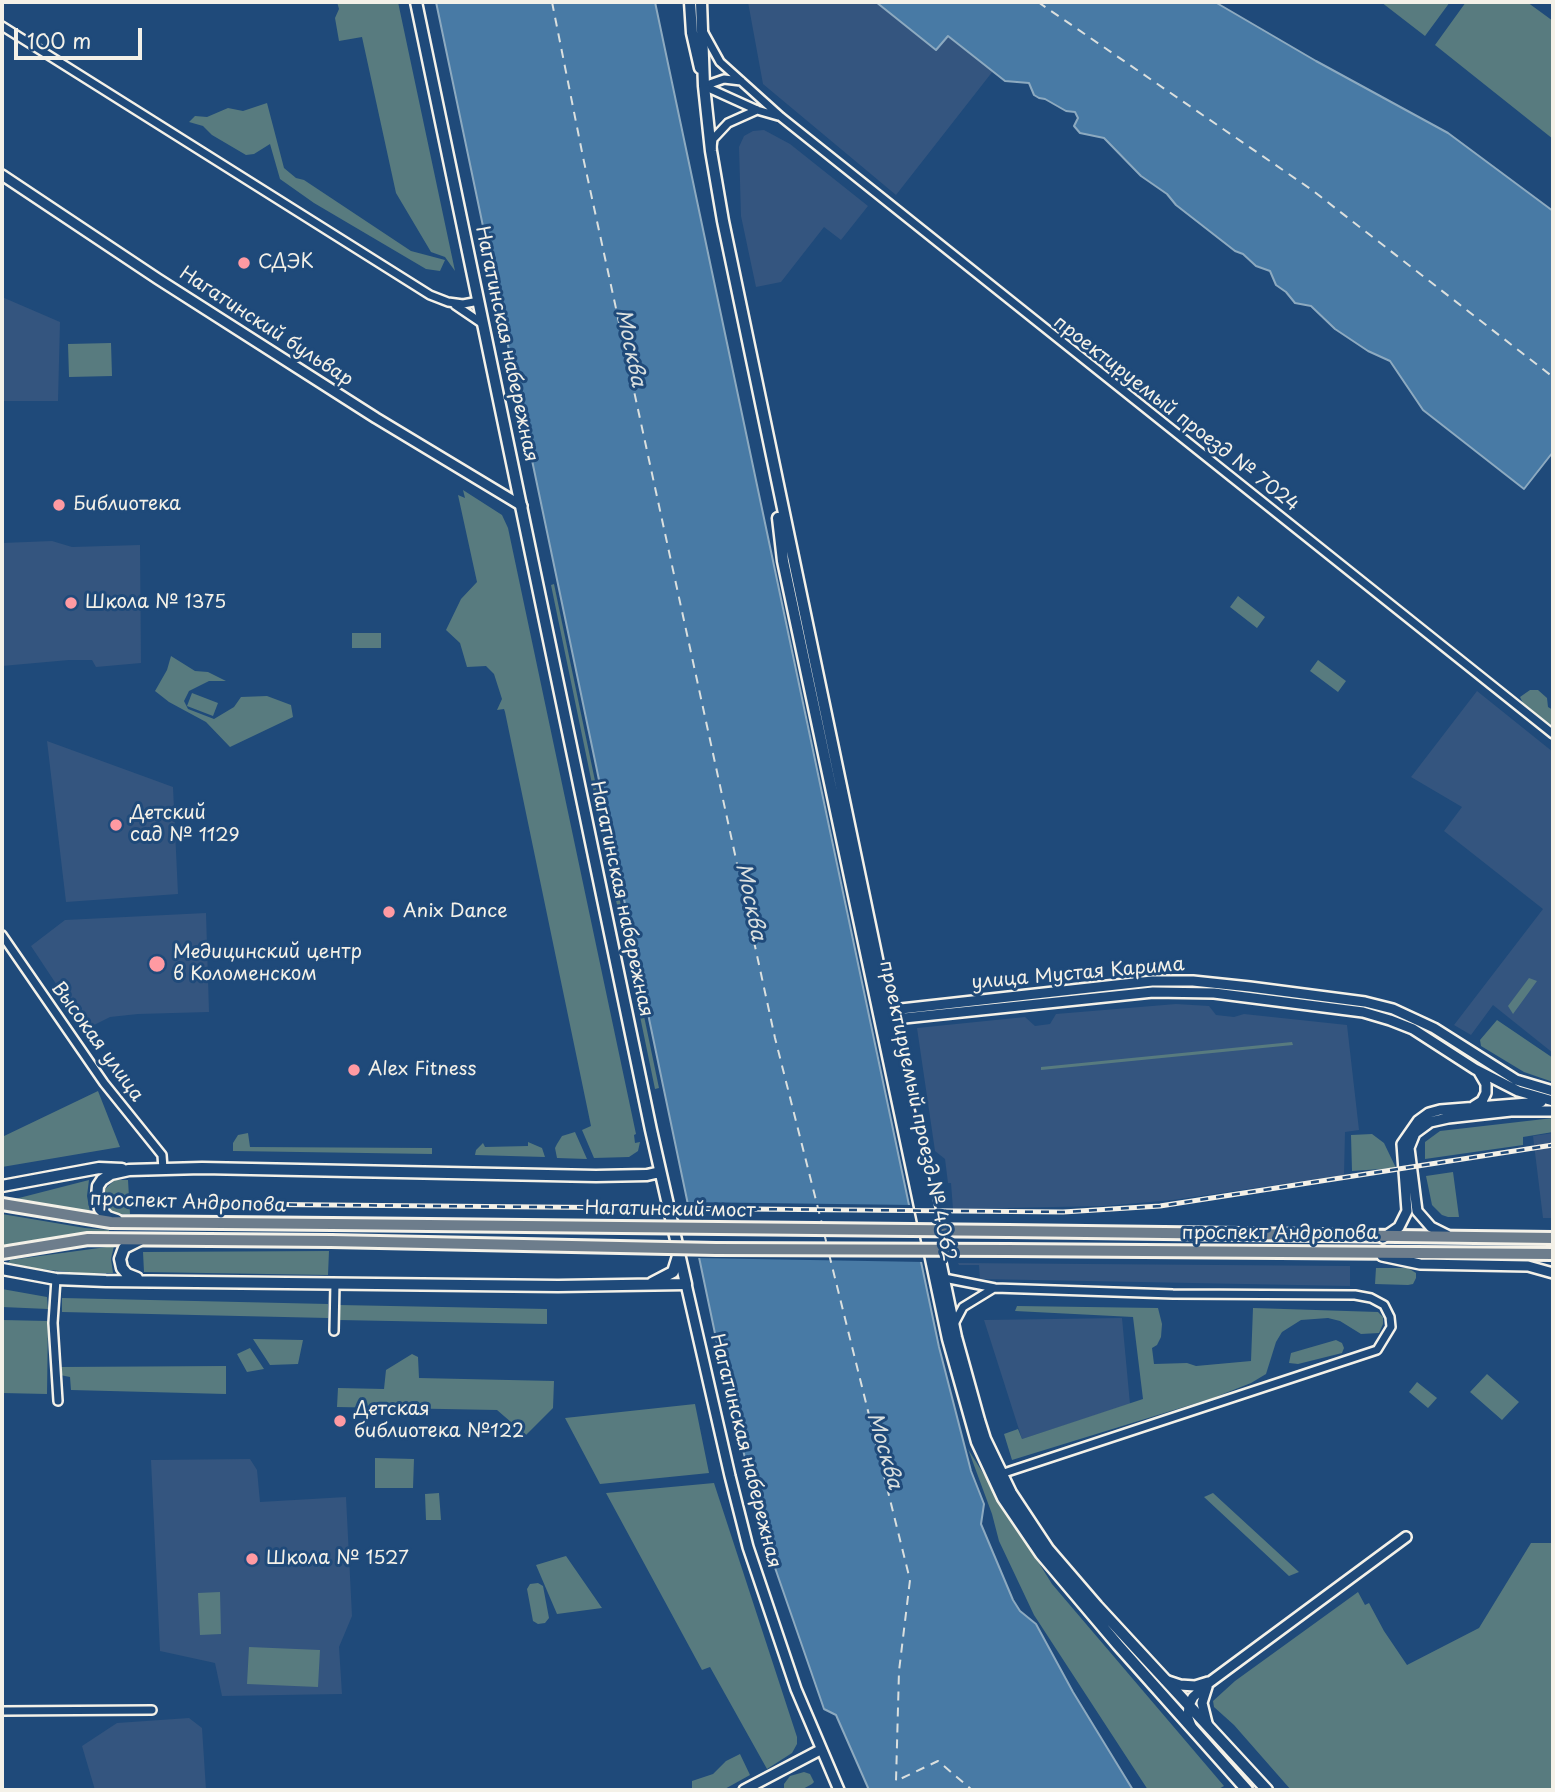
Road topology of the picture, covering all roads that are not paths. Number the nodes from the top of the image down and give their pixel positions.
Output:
1 (416, 2) edge
2 (690, 2) edge
3 (701, 2) edge
4 (2, 26) edge
5 (704, 33) junction
6 (741, 81) junction
7 (704, 86) junction
8 (757, 110) junction
9 (780, 117) junction
10 (711, 151) junction
11 (2, 175) edge
12 (479, 301) junction
13 (448, 302) junction
14 (484, 325) junction
15 (519, 487) junction
16 (494, 489) junction
17 (522, 506) junction
18 (1553, 734) edge
19 (2, 935) edge
20 (883, 1015) junction
21 (1475, 1069) junction
22 (1516, 1080) junction
23 (1553, 1091) edge
24 (1523, 1098) junction
25 (1553, 1101) edge
26 (1471, 1107) junction
27 (1511, 1111) junction
28 (1553, 1111) edge
29 (163, 1169) junction
30 (129, 1170) junction
31 (660, 1172) junction
32 (2, 1186) edge
33 (2, 1204) edge
34 (122, 1222) junction
35 (332, 1224) joint
36 (1008, 1231) joint
37 (1383, 1238) junction
38 (1455, 1238) junction
39 (1553, 1238) edge
40 (142, 1239) junction
41 (331, 1241) joint
42 (1007, 1250) joint
43 (679, 1252) junction
44 (1356, 1252) junction
45 (2, 1253) edge
46 (1553, 1254) edge
47 (2, 1269) edge
48 (1553, 1273) edge
49 (944, 1278) junction
50 (56, 1279) junction
51 (148, 1280) junction
52 (335, 1283) junction
53 (650, 1284) junction
54 (687, 1284) junction
55 (995, 1288) junction
56 (954, 1324) junction
57 (334, 1331) dead end
58 (58, 1401) dead end
59 (1001, 1474) junction
60 (1406, 1537) dead end
61 (1165, 1680) junction
62 (1210, 1682) junction
63 (1189, 1705) junction
64 (152, 1710) dead end
65 (2, 1711) edge
66 (1207, 1723) junction
67 (1191, 1727) junction
68 (820, 1750) junction
69 (744, 1790) edge
70 (839, 1790) edge
71 (1247, 1790) edge
72 (1267, 1790) edge

1 - 12 main road, Нагатинская набережная
2 - 7 main road, проектируемый проезд № 4062
3 - 5 main road, проектируемый проезд № 4062
4 - 13 street
5 - 6 street, проектируемый проезд № 7024
5 - 7 main road, проектируемый проезд № 4062
6 - 7 street
6 - 9 street, проектируемый проезд № 7024
7 - 8 street, проектируемый проезд № 7024
7 - 10 main road, проектируемый проезд № 4062
8 - 9 street, проектируемый проезд № 7024
8 - 10 street
9 - 18 street, проектируемый проезд № 7024
10 - 20 main road, проектируемый проезд № 4062
11 - 16 street, Нагатинский бульвар
12 - 13 street
12 - 14 main road, Нагатинская набережная
13 - 14 street
14 - 15 main road, Нагатинская набережная
15 - 16 street
15 - 17 main road, Нагатинская набережная
16 - 17 street, Нагатинский бульвар
17 - 31 main road, Нагатинская набережная
19 - 29 street, Высокая улица
20 - 21 street, улица Мустая Карима
20 - 22 street, улица Мустая Карима
20 - 49 main road, проектируемый проезд № 4062
20 - 67 main road, проектируемый проезд № 4062
21 - 24 street, улица Мустая Карима
21 - 26 street
22 - 23 street, улица Мустая Карима
22 - 24 street
24 - 25 street
24 - 26 street
24 - 27 street
26 - 37 street
27 - 28 street
27 - 38 street
29 - 30 main road
29 - 31 main road
30 - 32 main road
30 - 34 main road
31 - 43 main road, Нагатинская набережная
33 - 34 main road, проспект Андропова
34 - 35 main road, проспект Андропова
35 - 36 main road, Нагатинский мост, bridge
36 - 37 main road, проспект Андропова
37 - 38 main road, проспект Андропова
38 - 39 main road, проспект Андропова
40 - 41 main road, проспект Андропова
40 - 45 main road, проспект Андропова
40 - 51 main road
41 - 42 main road, Нагатинский мост, bridge
42 - 44 main road, проспект Андропова
43 - 53 main road
43 - 54 main road, Нагатинская набережная
44 - 46 main road, проспект Андропова
44 - 48 street
47 - 50 main road
49 - 55 street
49 - 56 main road, проектируемый проезд № 4062
50 - 51 main road
50 - 58 street
51 - 52 main road
52 - 53 main road
52 - 57 street
53 - 54 main road
54 - 68 street, Нагатинская набережная
55 - 56 street
55 - 59 street
56 - 59 main road, проектируемый проезд № 4062
59 - 61 main road, проектируемый проезд № 4062
60 - 62 street
61 - 62 street
61 - 63 main road, проектируемый проезд № 4062
62 - 63 street
62 - 66 street
63 - 66 main road, проектируемый проезд № 4062
63 - 67 street
64 - 65 street
66 - 72 main road, проектируемый проезд № 4062
67 - 71 main road, проектируемый проезд № 4062
68 - 69 street
68 - 70 street, Нагатинская набережная

